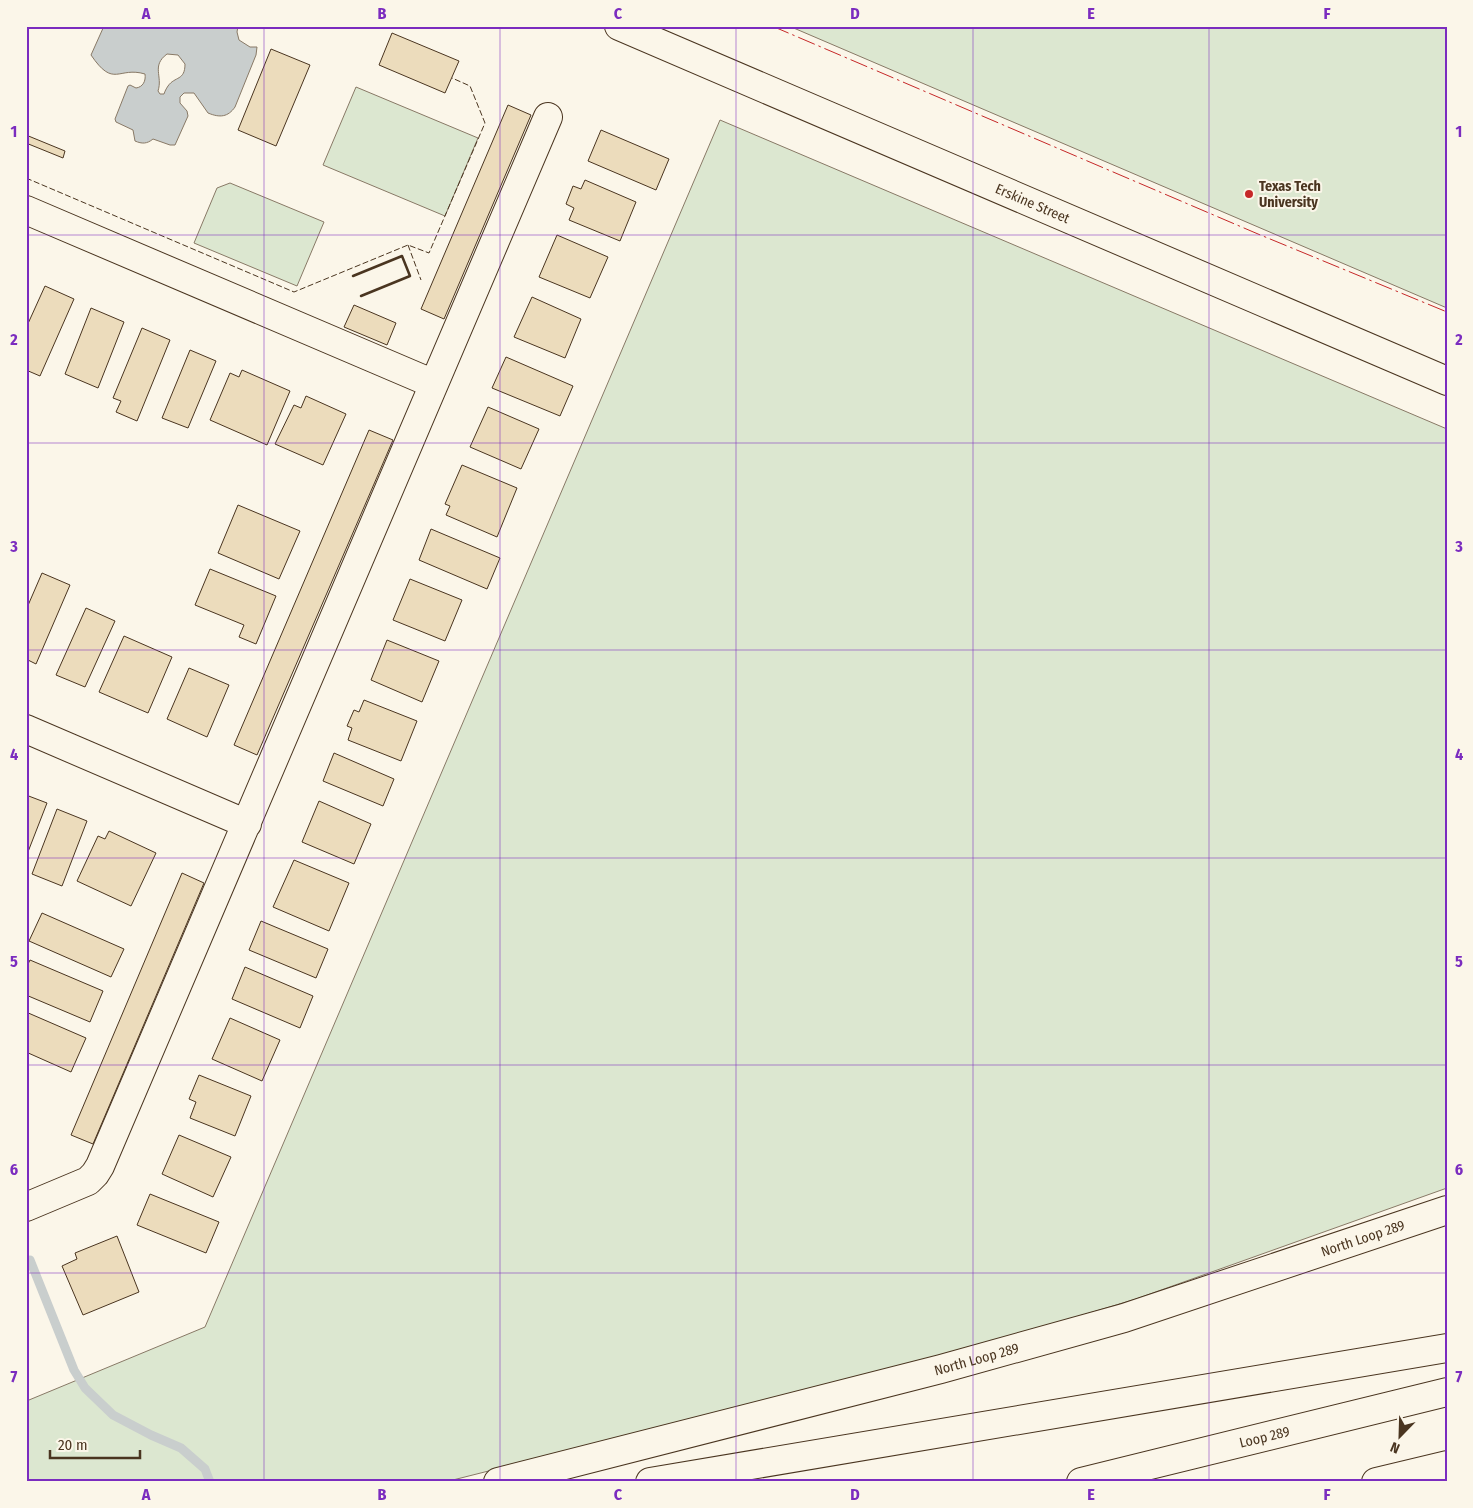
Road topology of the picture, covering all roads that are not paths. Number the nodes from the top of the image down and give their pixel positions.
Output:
1 (618, 26) edge
2 (548, 116) dead end
3 (26, 210) edge
4 (1447, 381) edge
5 (434, 384) junction
6 (26, 730) edge
7 (247, 824) junction
8 (26, 1207) edge
9 (1447, 1210) edge
10 (1447, 1348) edge
11 (1447, 1392) edge
12 (1447, 1464) edge
13 (498, 1482) edge
14 (650, 1482) edge
15 (1081, 1482) edge
16 (1376, 1482) edge

1 - 4 main road, Erskine Street
2 - 5 main road
3 - 5 main road
5 - 7 main road
6 - 7 main road
7 - 8 main road
9 - 13 main road, North Loop 289
10 - 14 main road
11 - 15 main road, Loop 289
12 - 16 main road

